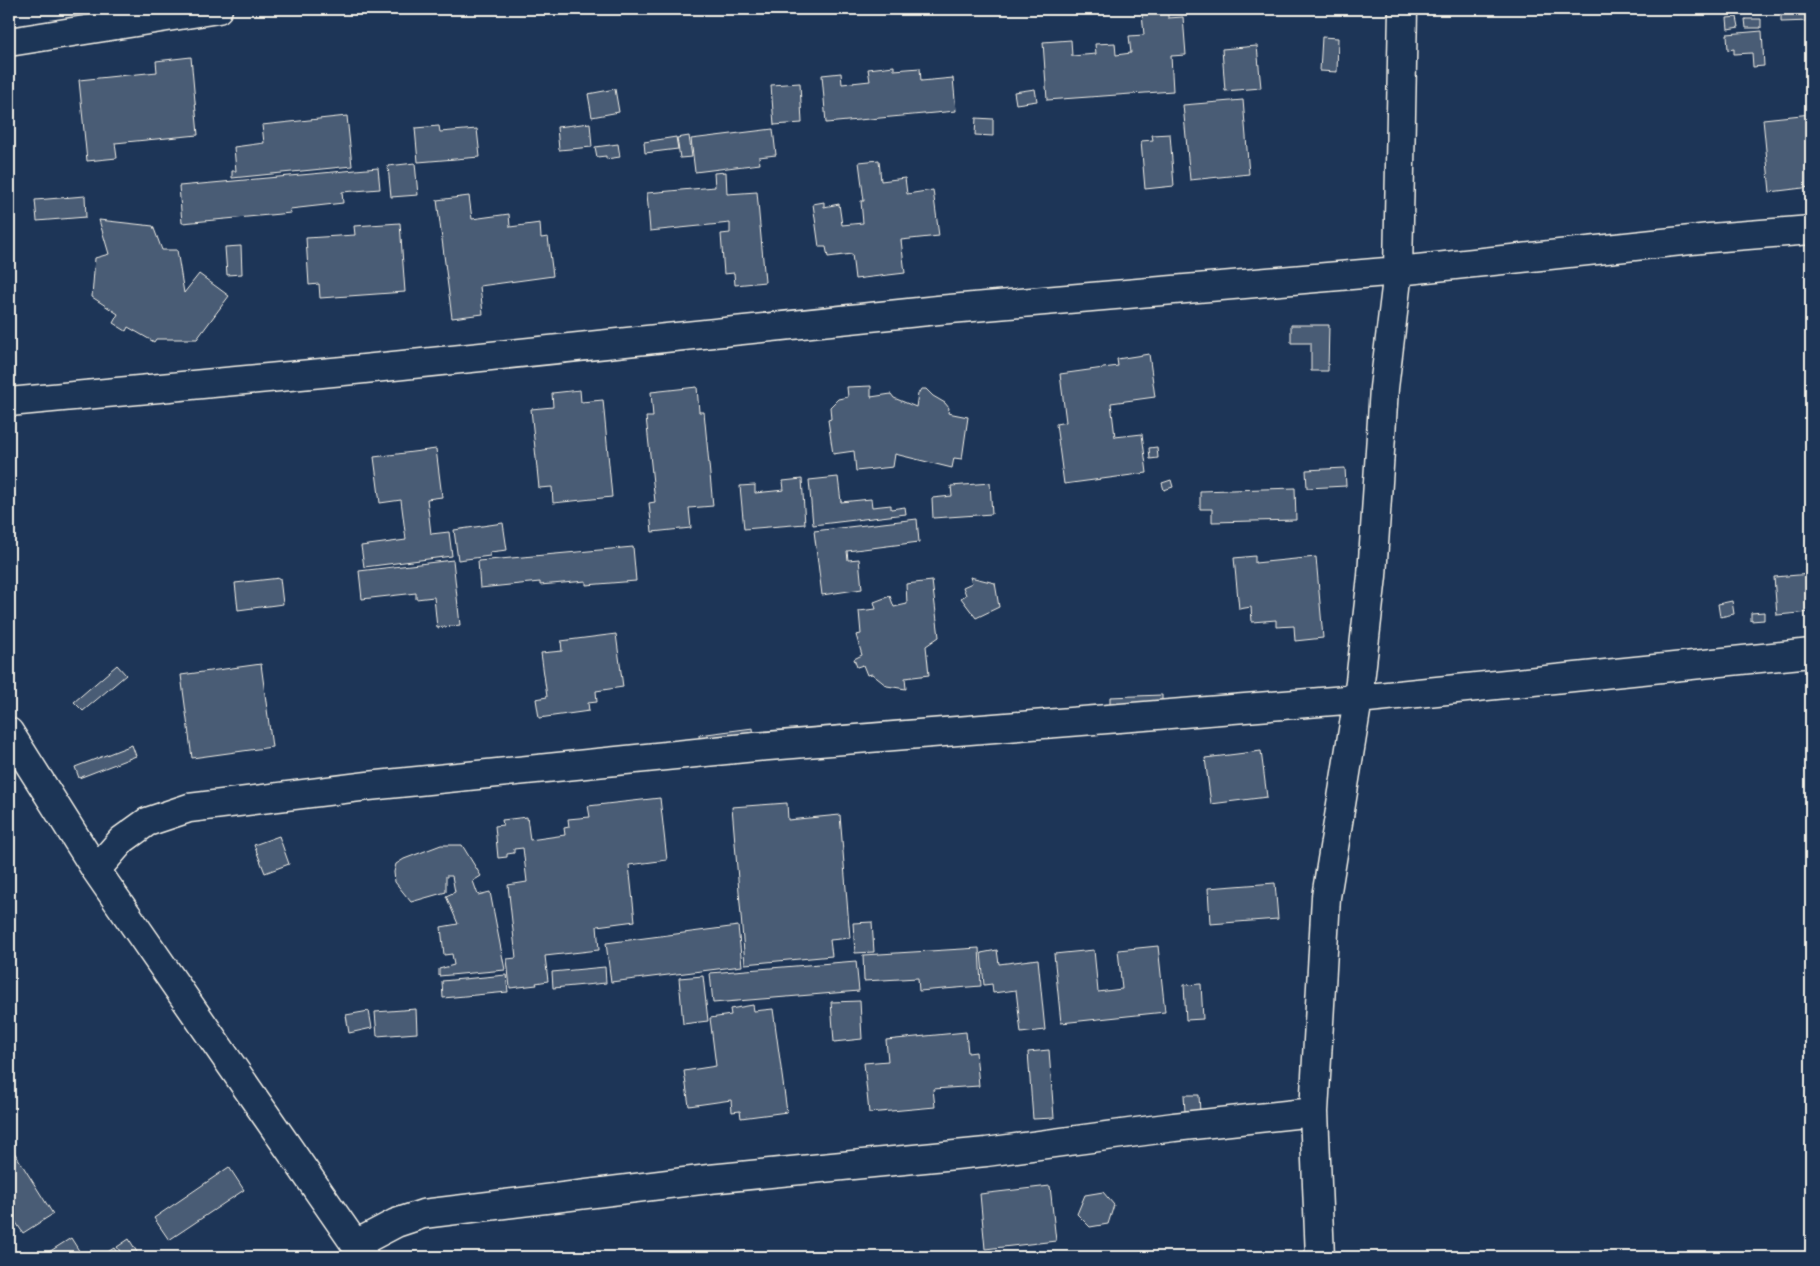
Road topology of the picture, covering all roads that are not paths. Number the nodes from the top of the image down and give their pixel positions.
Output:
1 (218, 9) edge
2 (1403, 9) edge
3 (9, 42) edge
4 (1811, 230) edge
5 (1398, 271) junction
6 (9, 402) edge
7 (1811, 653) edge
8 (1358, 699) junction
9 (9, 732) edge
10 (96, 870) junction
11 (1314, 1112) junction
12 (360, 1251) edge
13 (1320, 1257) edge

1 - 3 street
2 - 5 street
4 - 5 street
5 - 6 street
5 - 8 street
7 - 8 street
8 - 10 street
8 - 11 street
9 - 10 street
10 - 12 street
11 - 12 street
11 - 13 street

